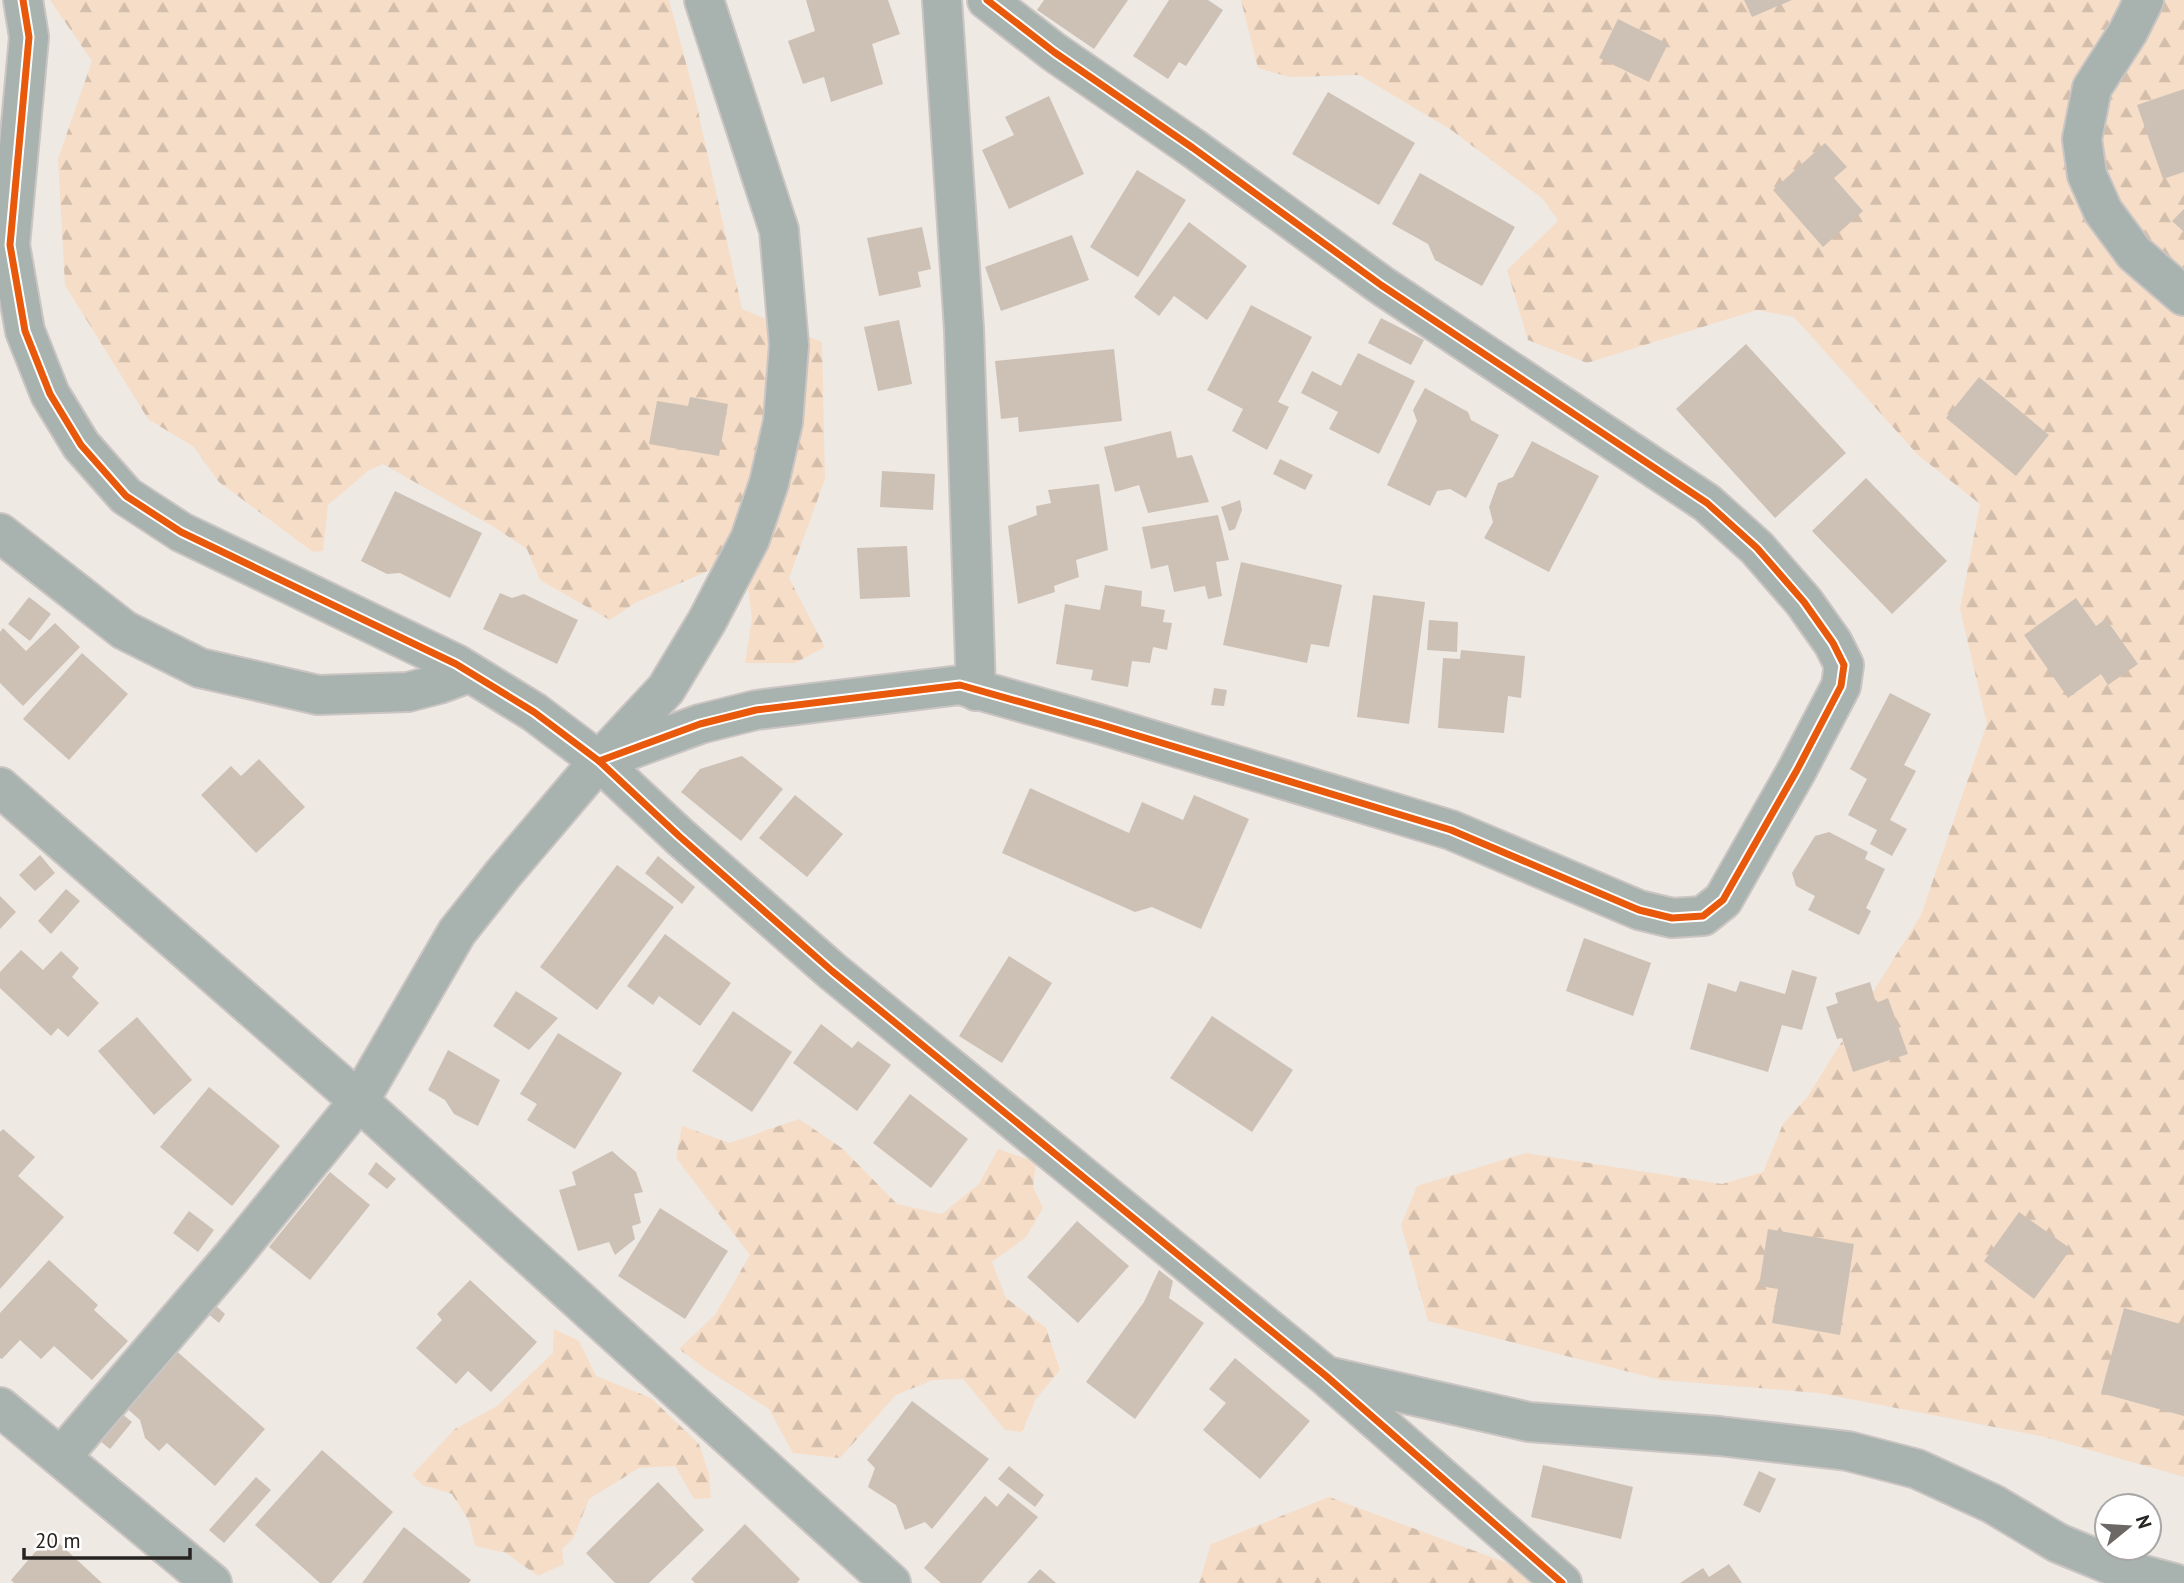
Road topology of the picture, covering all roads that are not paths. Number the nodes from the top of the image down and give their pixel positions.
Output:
1 (23, 0) edge
2 (704, 0) edge
3 (942, 0) edge
4 (987, 0) edge
5 (2144, 0) edge
6 (5, 247) edge
7 (2184, 296) edge
8 (0, 533) edge
9 (469, 673) junction
10 (976, 691) junction
11 (598, 761) junction
12 (0, 787) edge
13 (359, 1101) junction
14 (1326, 1376) junction
15 (0, 1407) edge
16 (61, 1457) junction
17 (212, 1583) edge
18 (891, 1583) edge
19 (1562, 1583) edge
20 (2174, 1583) edge

1 - 6 street
2 - 11 street
3 - 10 street
4 - 10 street
5 - 7 street
6 - 9 street
8 - 9 street
9 - 11 street
10 - 11 street
11 - 13 street
11 - 14 street
12 - 13 street
13 - 16 street
13 - 18 street
14 - 19 street
14 - 20 street
15 - 16 street
16 - 17 street

